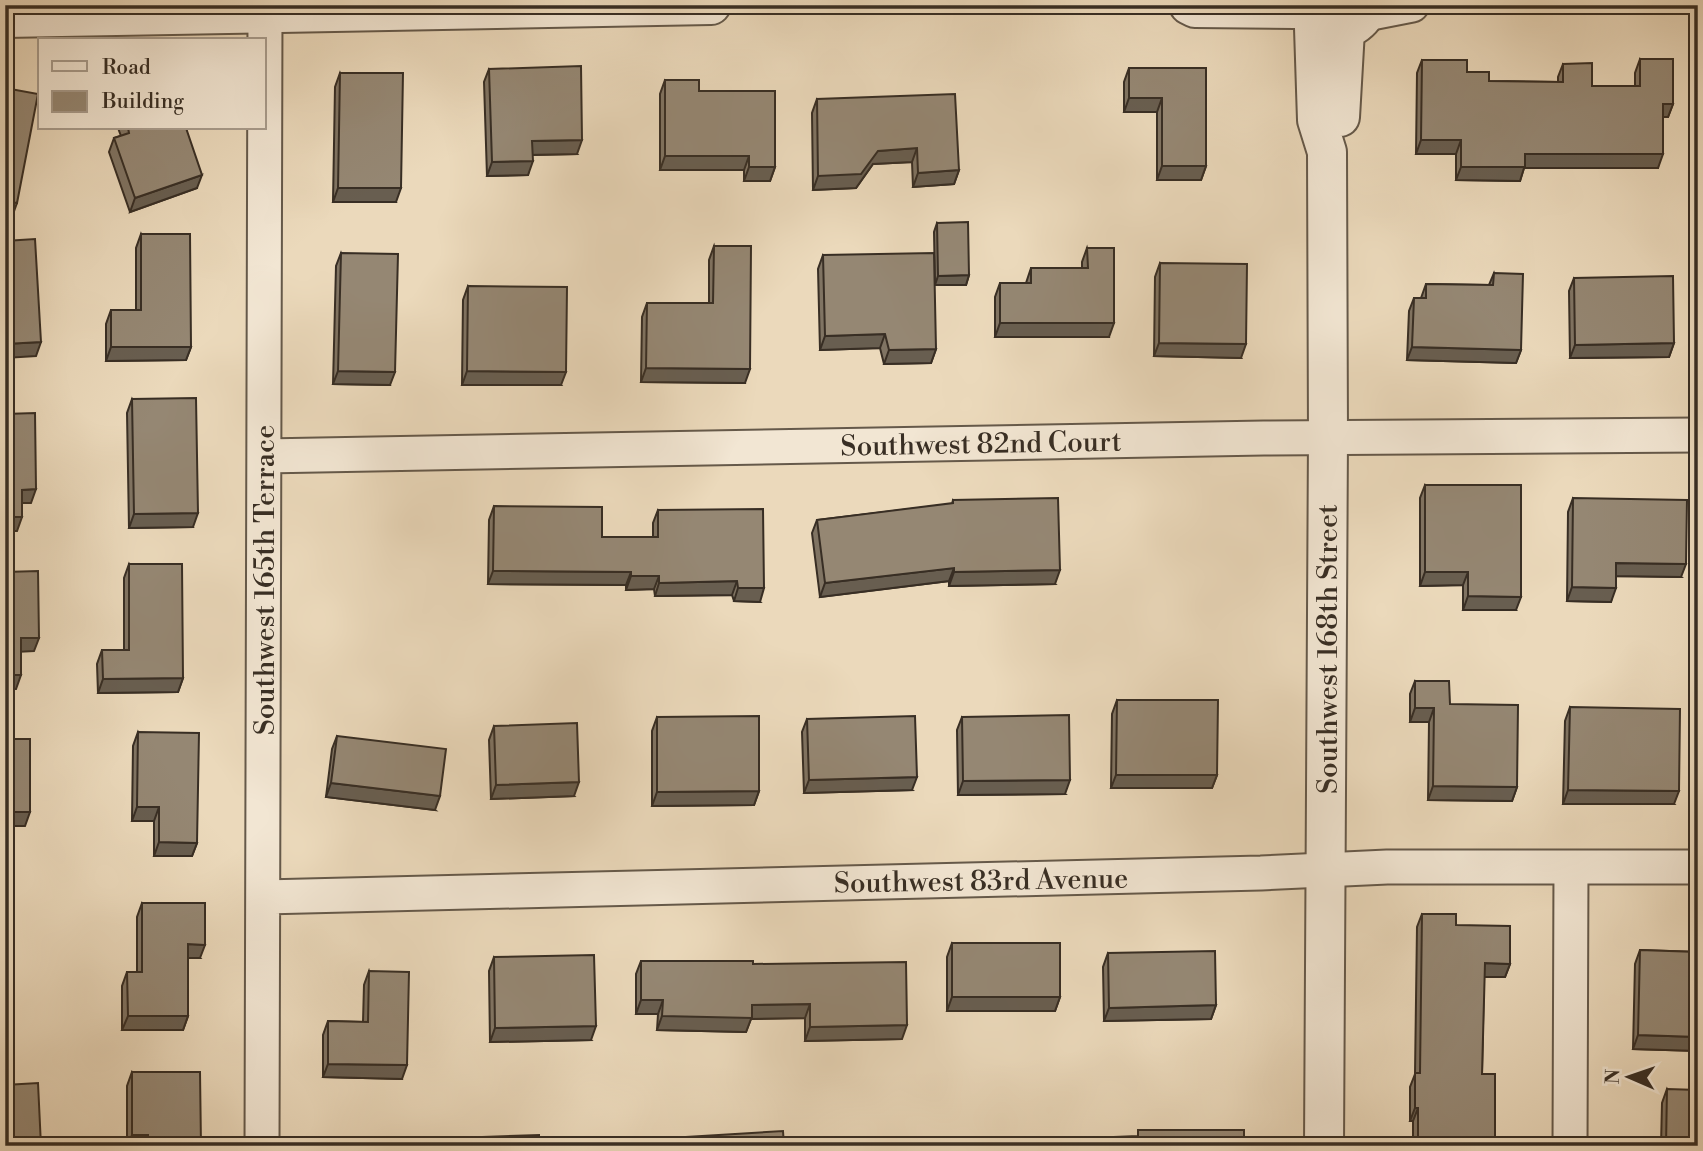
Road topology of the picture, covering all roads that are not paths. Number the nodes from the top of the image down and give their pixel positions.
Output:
1 (711, 5) edge
2 (1189, 5) edge
3 (1412, 5) edge
4 (598, 6) edge
5 (265, 13) junction
6 (1331, 15) edge
7 (5, 18) edge
8 (265, 38) edge
9 (265, 130) edge
10 (1698, 435) edge
11 (1328, 437) junction
12 (264, 456) junction
13 (1571, 867) junction
14 (1698, 867) edge
15 (1326, 870) junction
16 (264, 897) junction
17 (262, 1146) edge
18 (1324, 1146) edge
19 (1570, 1146) edge

1 - 4 street
2 - 6 street
3 - 6 street
4 - 5 street
5 - 7 street
5 - 8 street, Southwest 165th Terrace
6 - 11 street, Southwest 168th Street
9 - 12 street, Southwest 165th Terrace
10 - 11 street, Southwest 82nd Court
11 - 12 street, Southwest 82nd Court
11 - 15 street, Southwest 168th Street
12 - 16 street, Southwest 165th Terrace
13 - 14 street, Southwest 83rd Avenue
13 - 15 street, Southwest 83rd Avenue
13 - 19 street
15 - 16 street, Southwest 83rd Avenue
15 - 18 street, Southwest 168th Street
16 - 17 street, Southwest 165th Terrace

